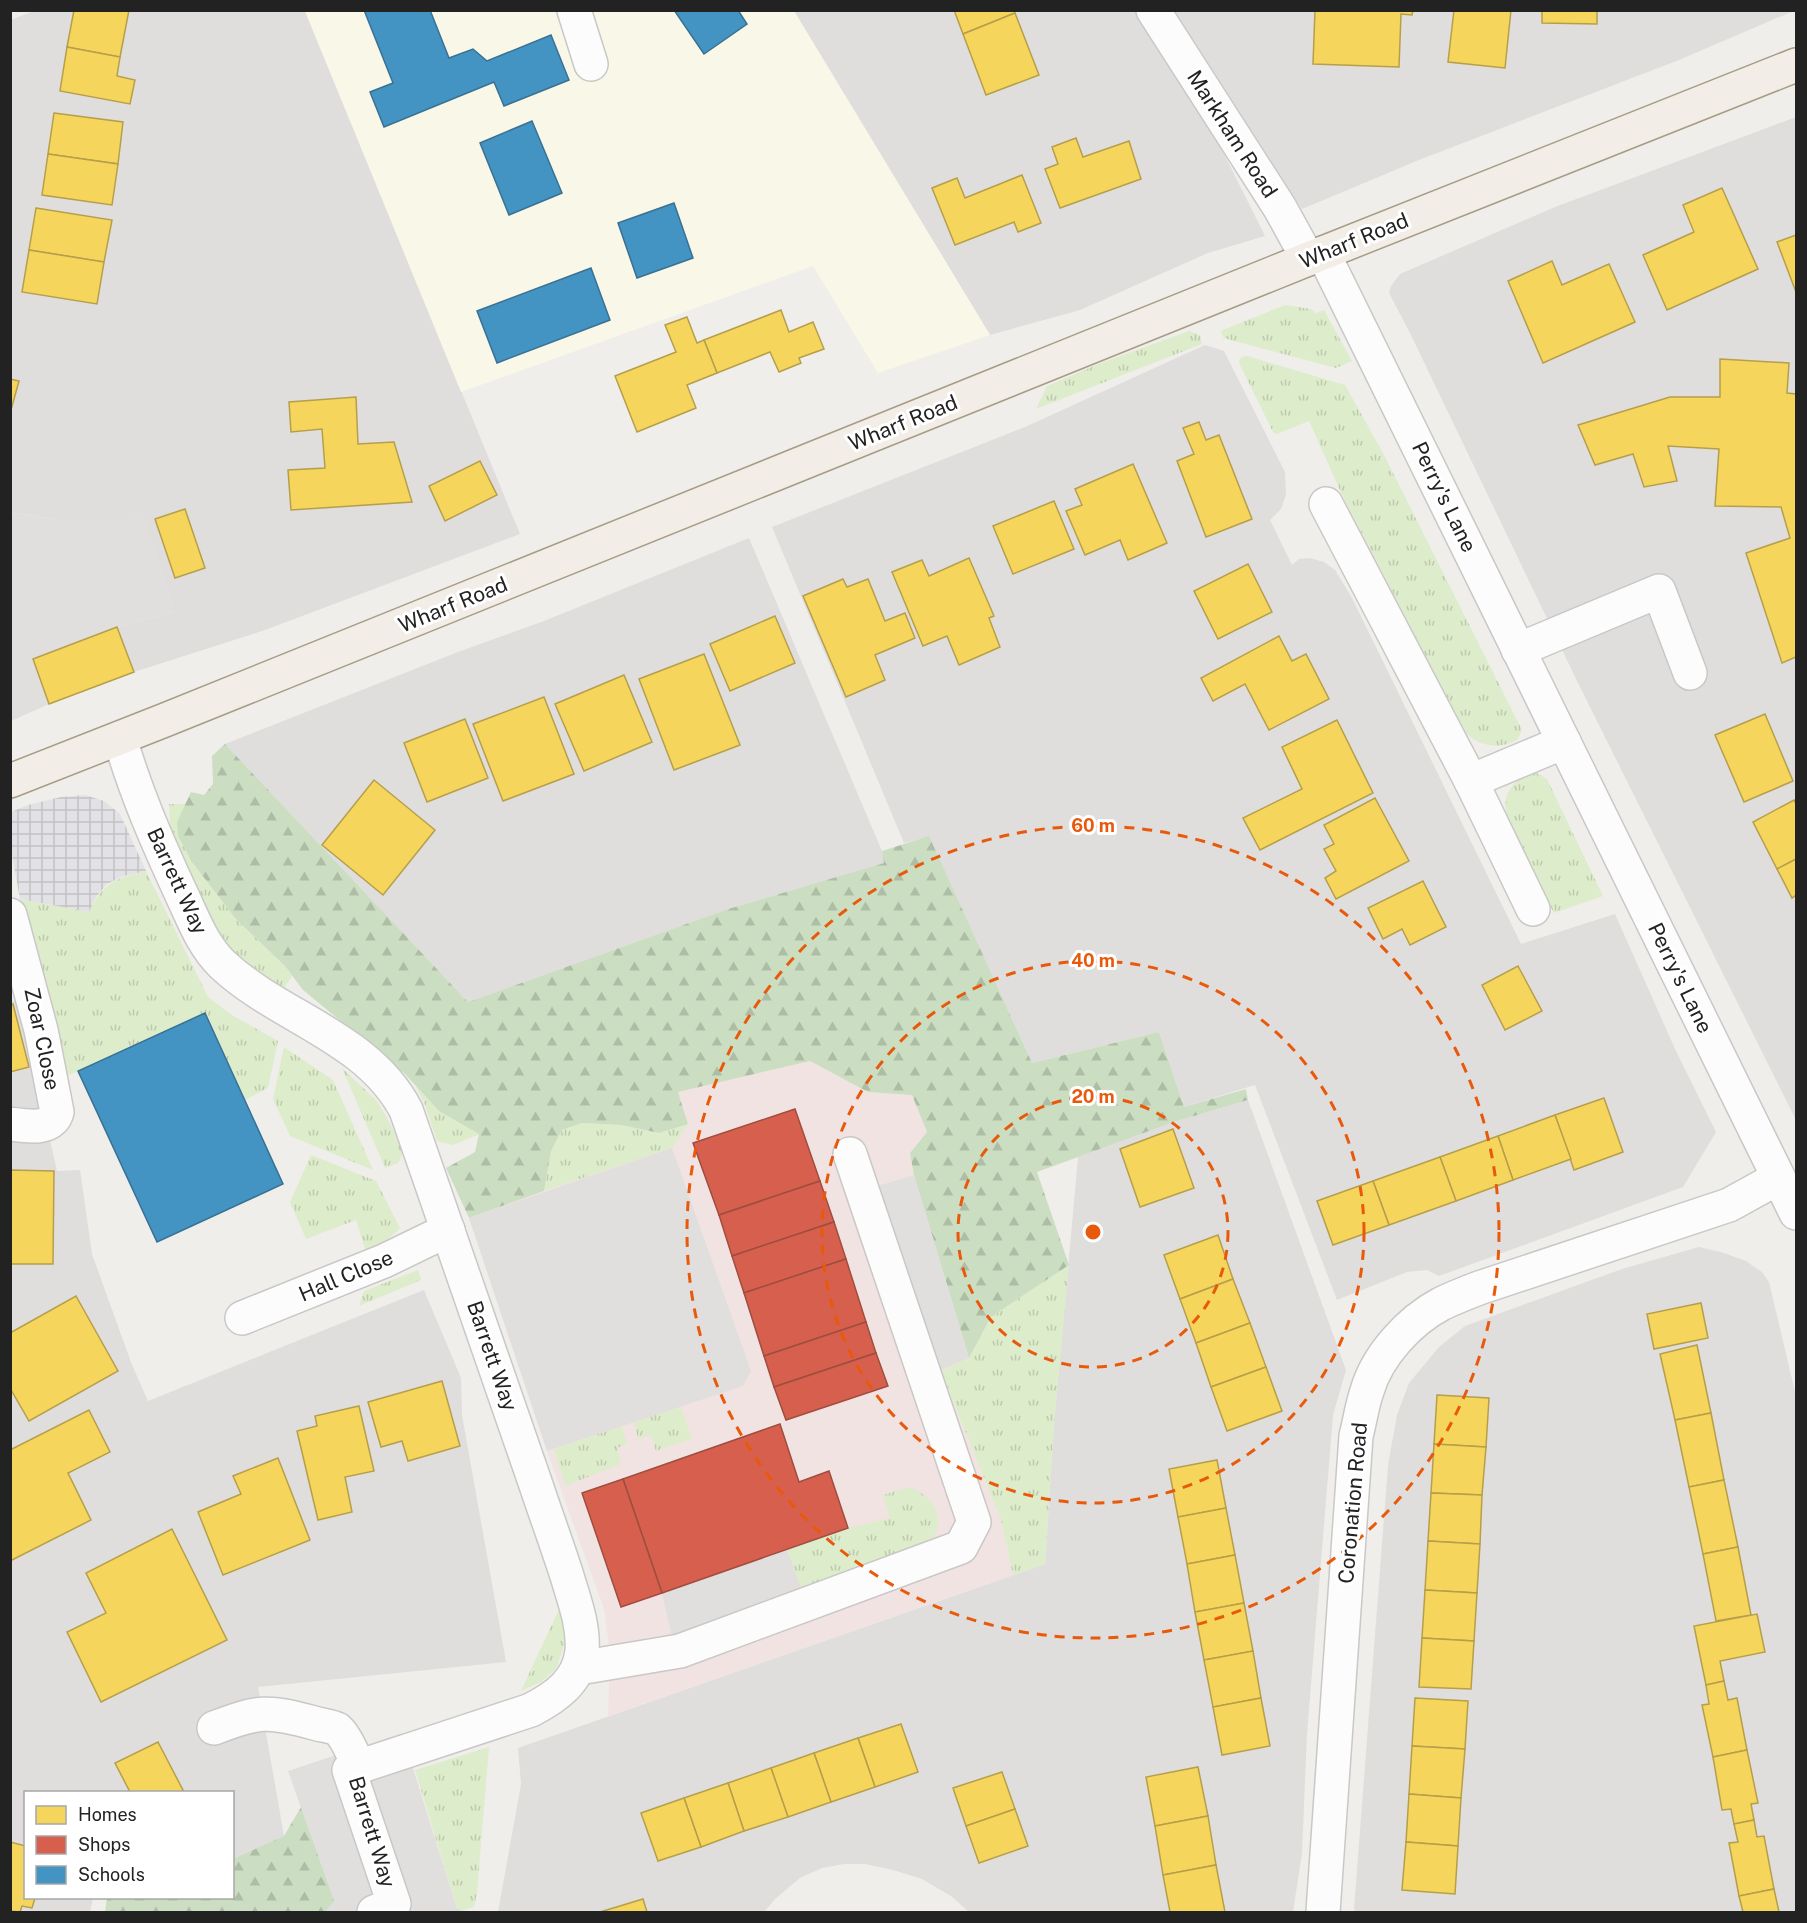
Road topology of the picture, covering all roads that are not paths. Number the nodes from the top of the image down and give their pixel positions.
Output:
1 (574, 10) edge
2 (1153, 10) edge
3 (591, 64) dead end
4 (1797, 65) edge
5 (1316, 256) junction
6 (1326, 504) dead end
7 (1518, 650) junction
8 (1690, 673) dead end
9 (120, 738) junction
10 (1564, 742) junction
11 (10, 781) edge
12 (1471, 781) junction
13 (1533, 909) dead end
14 (10, 915) edge
15 (10, 1124) edge
16 (850, 1154) dead end
17 (1778, 1178) junction
18 (1797, 1214) edge
19 (448, 1230) junction
20 (242, 1318) dead end
21 (579, 1668) junction
22 (214, 1728) dead end
23 (358, 1766) junction
24 (374, 1912) edge
25 (1323, 1912) edge

1 - 3 street
2 - 5 street, Markham Road
4 - 5 main road, Wharf Road
5 - 7 street, Perry's Lane
5 - 9 main road, Wharf Road
6 - 12 street
7 - 8 street
7 - 10 street, Perry's Lane
9 - 11 main road, Wharf Road
9 - 19 street, Barrett Way
10 - 12 street
10 - 17 street, Perry's Lane
12 - 13 street
14 - 15 street, Zoar Close
16 - 21 street
17 - 18 street, Perry's Lane
17 - 25 street, Coronation Road
19 - 20 street, Hall Close
19 - 21 street, Barrett Way
21 - 23 street, Barrett Way
22 - 23 street
23 - 24 street, Barrett Way

